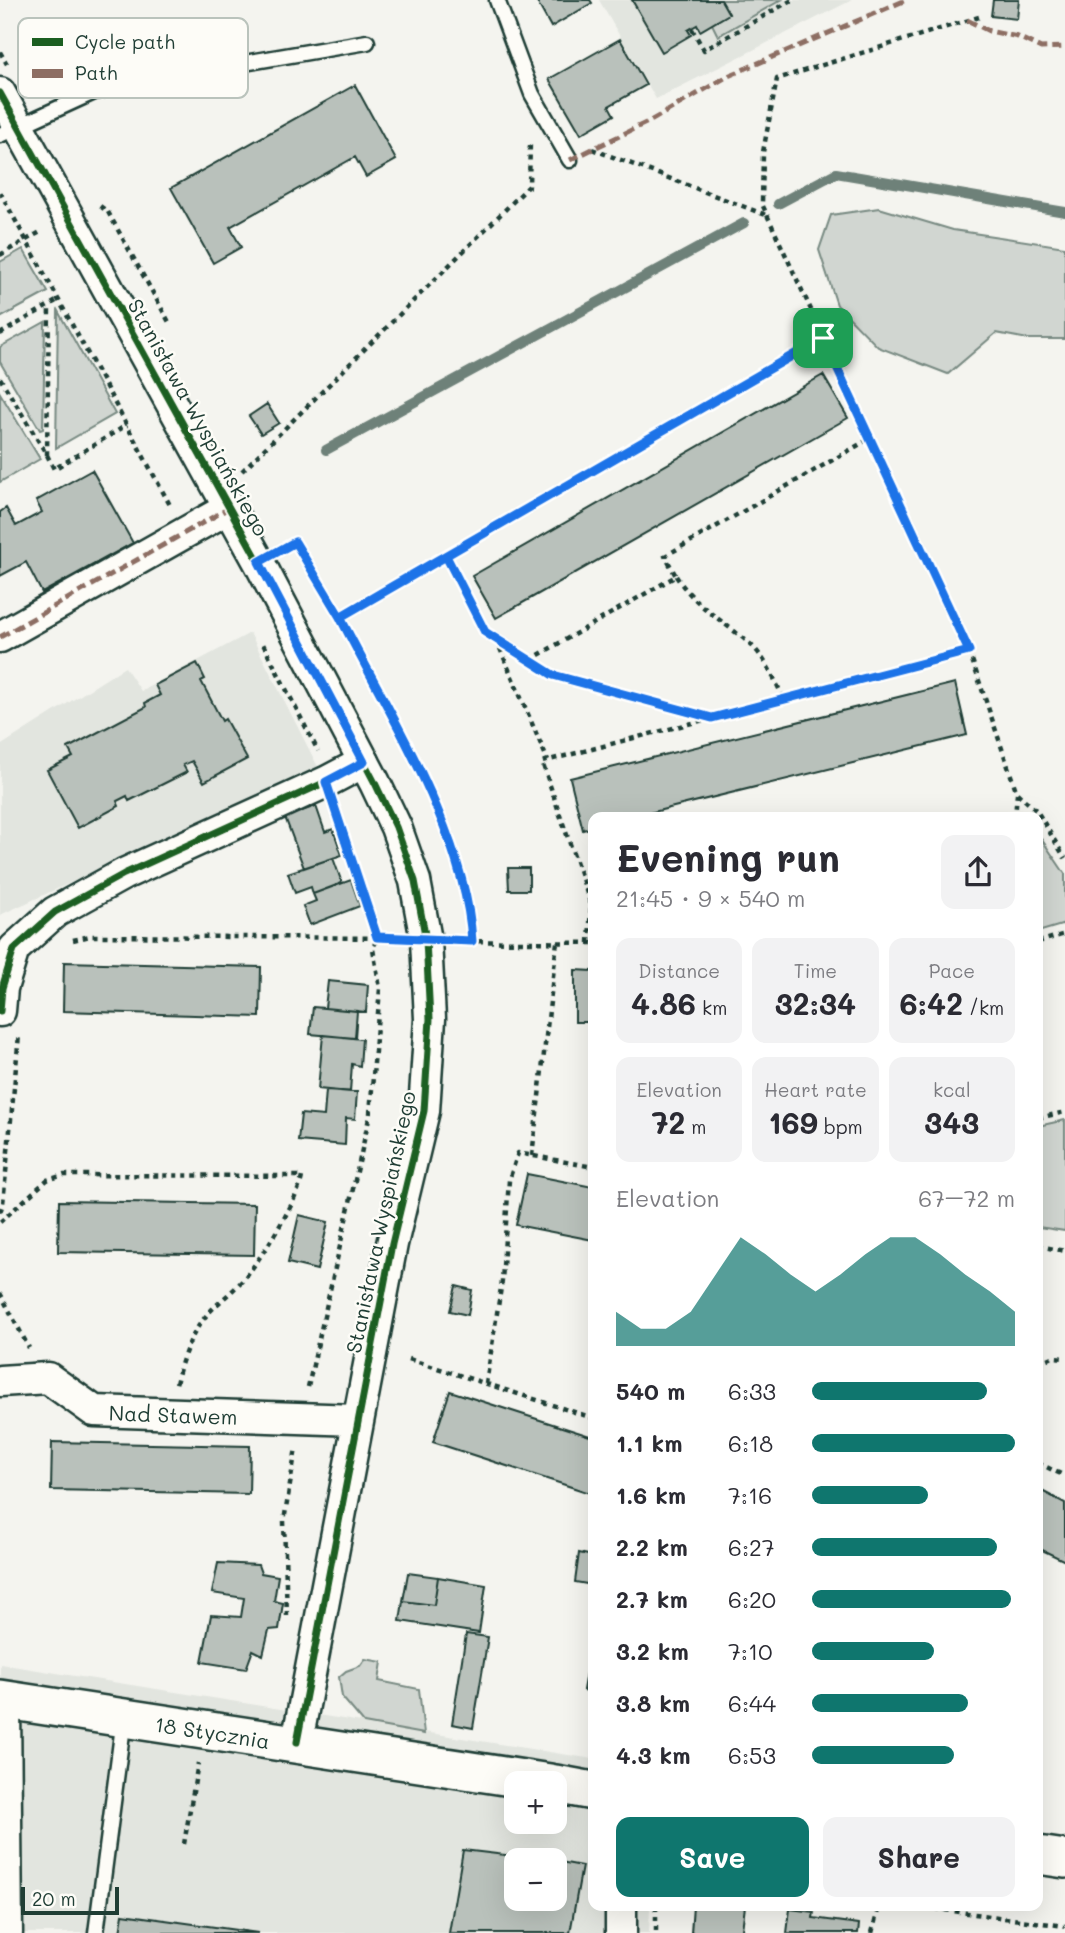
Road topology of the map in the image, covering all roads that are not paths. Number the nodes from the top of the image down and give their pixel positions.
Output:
1 (497, 0) edge
2 (367, 42) dead end
3 (248, 63) edge
4 (0, 93) edge
5 (85, 98) edge
6 (10, 131) edge
7 (570, 160) dead end
8 (229, 508) junction
9 (0, 637) edge
10 (364, 762) junction
11 (10, 1017) edge
12 (0, 1381) edge
13 (357, 1420) junction
14 (3, 1699) edge
15 (124, 1717) junction
16 (298, 1742) junction
17 (504, 1776) edge
18 (567, 1787) edge
19 (588, 1790) edge
20 (1043, 1856) edge
21 (1065, 1859) edge
22 (621, 1911) edge
23 (7, 1933) edge
24 (96, 1933) edge
25 (621, 1933) edge

1 - 7 lane
2 - 3 lane
4 - 6 street, Stanisława Wyspiańskiego
5 - 6 lane
6 - 8 street, Stanisława Wyspiańskiego
8 - 9 street
8 - 10 street, Stanisława Wyspiańskiego
10 - 11 street
10 - 13 street, Stanisława Wyspiańskiego
12 - 13 street, Nad Stawem
13 - 16 street, Stanisława Wyspiańskiego
14 - 15 street, 18 Stycznia
14 - 23 street
15 - 16 street, 18 Stycznia
15 - 24 lane
16 - 17 street, 18 Stycznia
18 - 19 street, 18 Stycznia
20 - 21 street
22 - 25 street

